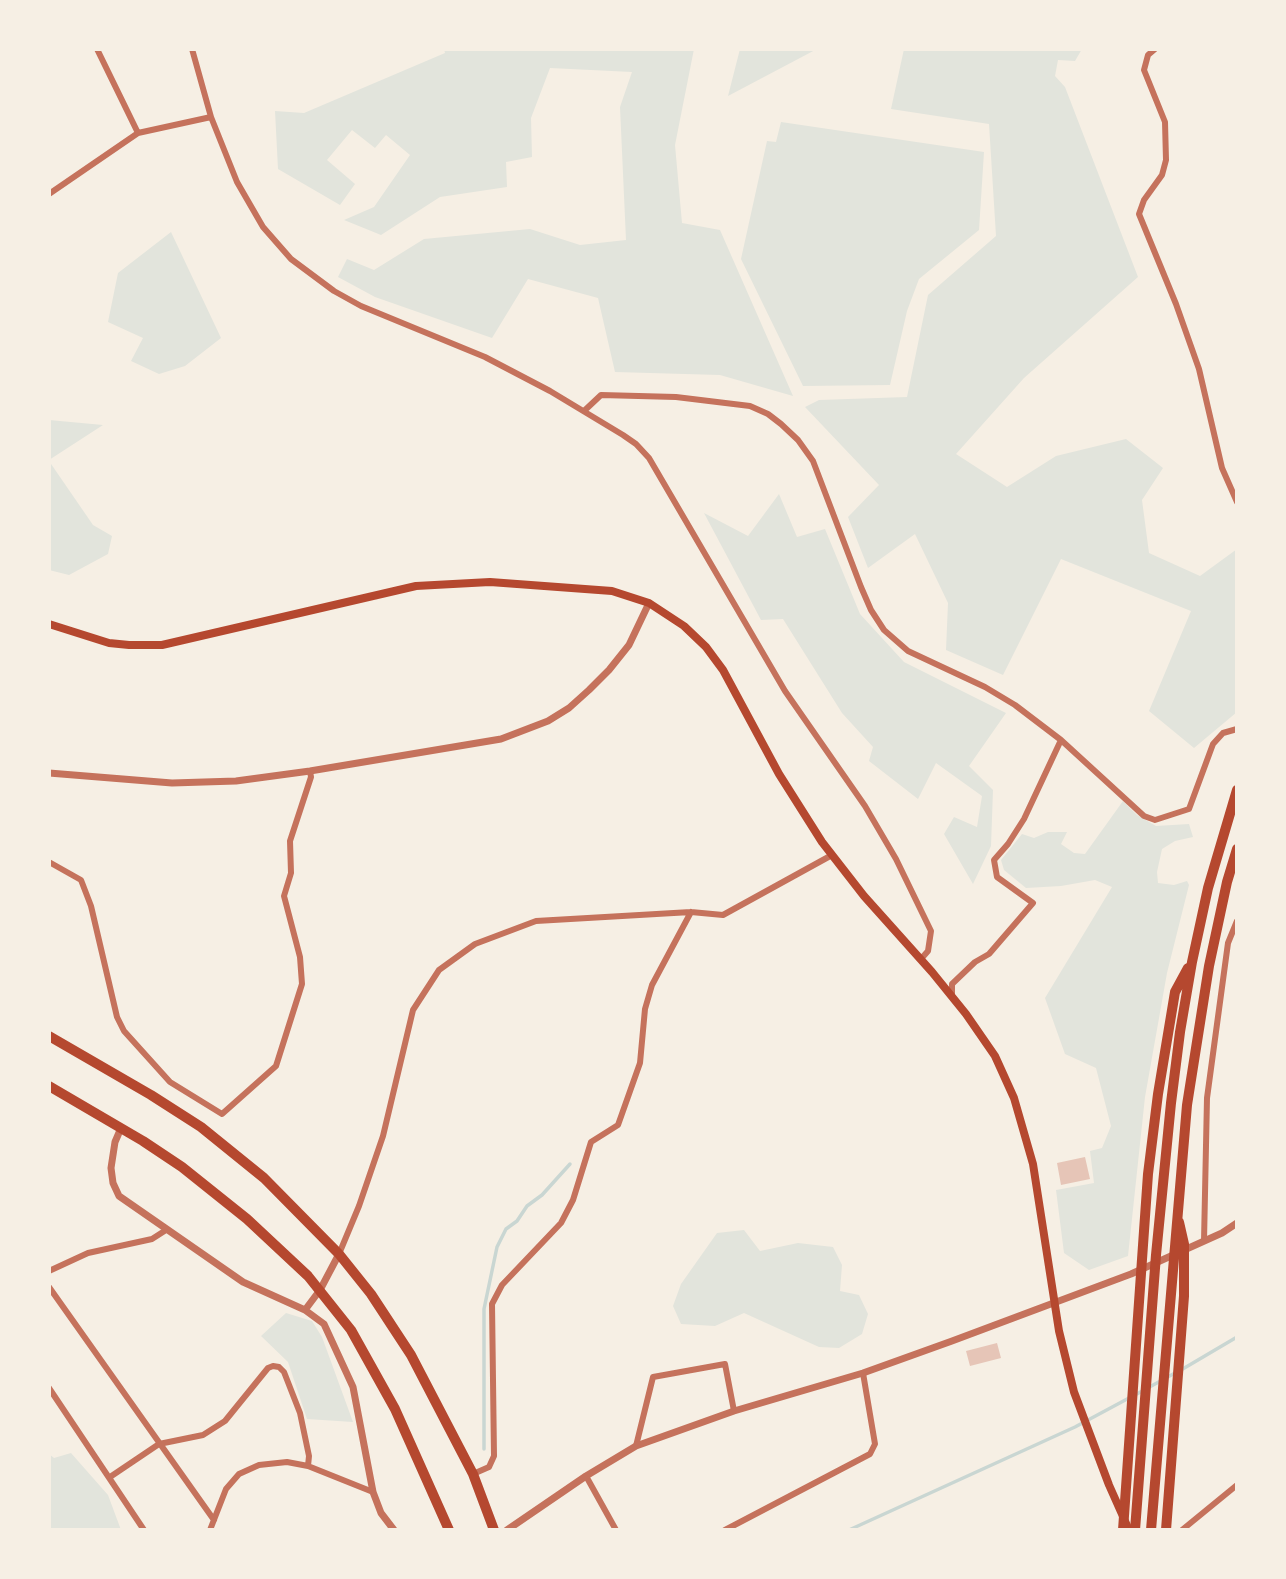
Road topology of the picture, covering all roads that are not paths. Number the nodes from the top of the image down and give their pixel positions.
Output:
1 (97, 49) edge
2 (192, 49) edge
3 (1155, 49) edge
4 (211, 117) junction
5 (138, 133) junction
6 (49, 194) edge
7 (584, 411) junction
8 (1237, 502) edge
9 (649, 603) junction
10 (49, 624) edge
11 (1237, 729) edge
12 (1061, 740) junction
13 (310, 771) junction
14 (49, 773) edge
15 (1237, 790) edge
16 (1237, 849) edge
17 (832, 855) junction
18 (49, 862) edge
19 (691, 912) junction
20 (1237, 921) edge
21 (921, 958) junction
22 (1192, 961) junction
23 (951, 996) junction
24 (49, 1036) edge
25 (49, 1086) edge
26 (121, 1128) junction
27 (1176, 1213) junction
28 (1237, 1223) edge
29 (166, 1230) junction
30 (1204, 1241) junction
31 (339, 1254) junction
32 (49, 1271) edge
33 (49, 1287) edge
34 (320, 1290) junction
35 (1054, 1301) junction
36 (305, 1310) junction
37 (863, 1373) junction
38 (49, 1388) edge
39 (734, 1411) junction
40 (159, 1444) junction
41 (636, 1446) junction
42 (308, 1466) junction
43 (473, 1474) junction
44 (586, 1476) junction
45 (110, 1477) junction
46 (1237, 1485) edge
47 (373, 1492) junction
48 (214, 1520) junction
49 (144, 1530) edge
50 (210, 1530) edge
51 (394, 1530) edge
52 (449, 1530) edge
53 (495, 1530) edge
54 (507, 1530) edge
55 (616, 1530) edge
56 (725, 1530) edge
57 (1123, 1530) edge
58 (1132, 1530) edge
59 (1151, 1530) edge
60 (1166, 1530) edge
61 (1182, 1530) edge

1 - 5 street
2 - 4 street
3 - 8 street
4 - 5 street
4 - 7 street
5 - 6 street
7 - 12 street
7 - 21 street
9 - 10 main road
9 - 13 street
9 - 17 main road
11 - 12 street
12 - 23 street
13 - 14 street
13 - 18 street
15 - 22 highway
16 - 27 highway
17 - 19 street
17 - 21 main road
19 - 31 street
19 - 43 street
20 - 30 street
21 - 23 main road
22 - 57 highway
22 - 58 highway
23 - 35 main road
24 - 31 highway
25 - 26 highway
26 - 29 street
26 - 34 highway
27 - 59 highway
27 - 60 highway
28 - 30 street
29 - 32 street
29 - 36 street
30 - 35 street
31 - 34 street
31 - 43 highway
33 - 40 street
34 - 36 street
34 - 52 highway
35 - 37 street
35 - 58 main road
36 - 47 street
37 - 39 street
37 - 56 street
38 - 45 street
39 - 41 street
39 - 41 street
40 - 42 street
40 - 45 street
40 - 48 street
41 - 44 street
42 - 47 street
42 - 48 street
43 - 53 highway
44 - 54 street
44 - 55 street
45 - 49 street
46 - 61 street
47 - 51 street
48 - 50 street

